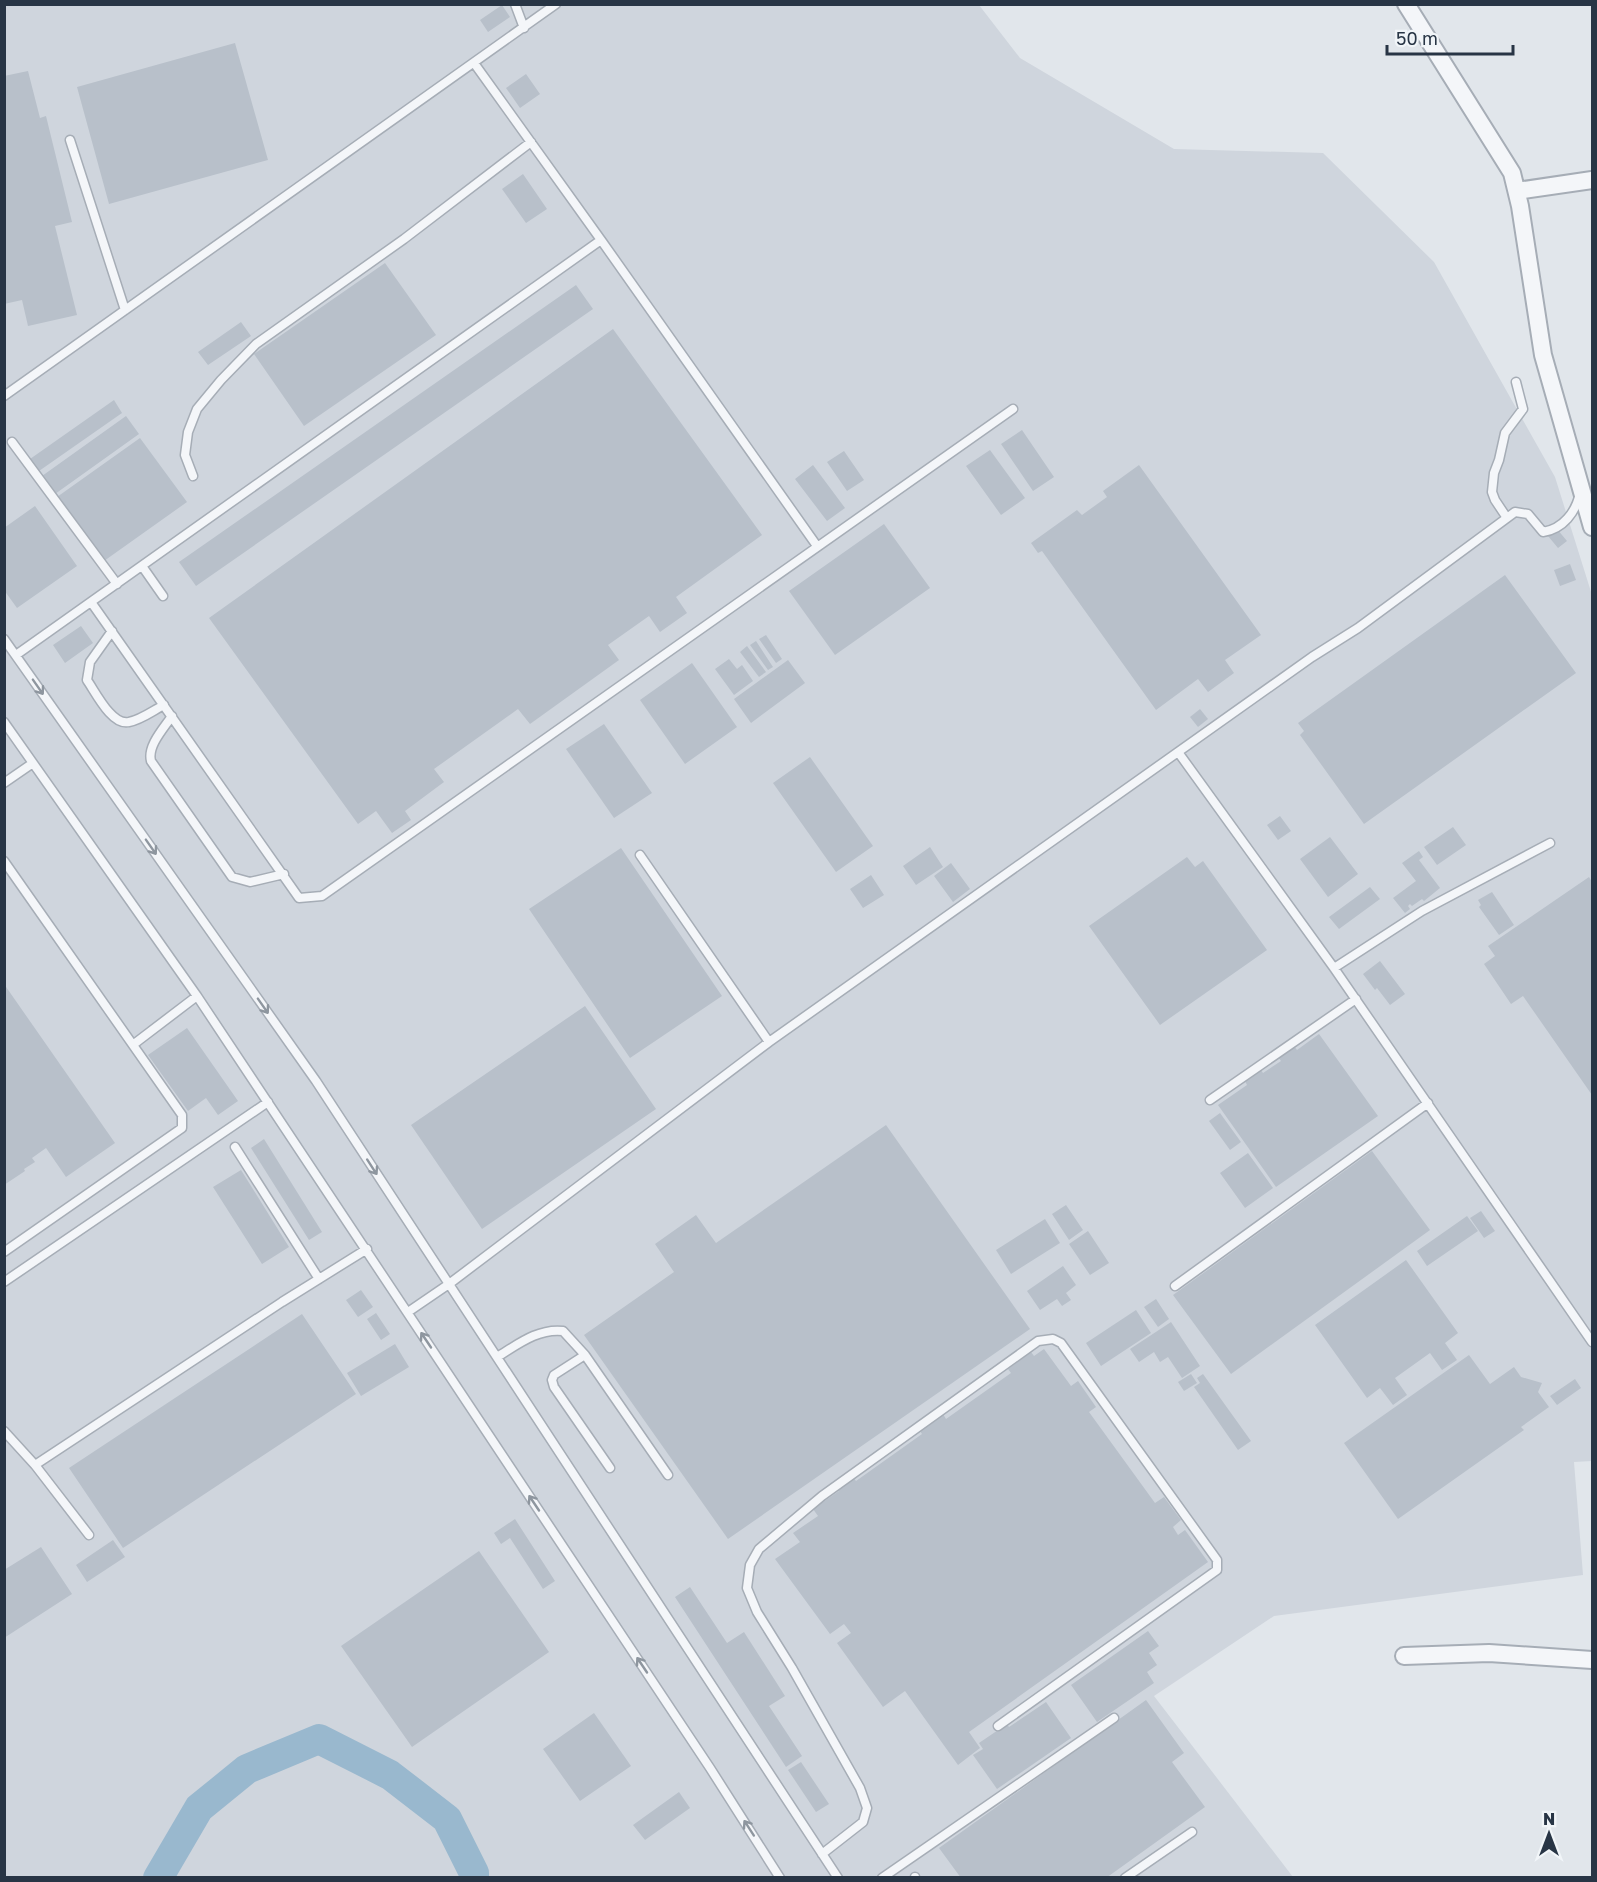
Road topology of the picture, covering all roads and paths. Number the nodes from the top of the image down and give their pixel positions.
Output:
1 (515, 4) edge
2 (556, 4) edge
3 (1406, 4) edge
4 (524, 28) junction
5 (474, 63) junction
6 (70, 140) dead end
7 (531, 142) junction
8 (1593, 180) edge
9 (1517, 190) junction
10 (601, 240) junction
11 (125, 310) junction
12 (1516, 382) dead end
13 (4, 396) edge
14 (1013, 409) dead end
15 (12, 441) dead end
16 (193, 476) dead end
17 (1581, 488) junction
18 (1507, 518) junction
19 (1593, 527) edge
20 (817, 546) junction
21 (142, 566) junction
22 (117, 584) junction
23 (163, 596) dead end
24 (91, 602) junction
25 (112, 631) junction
26 (4, 639) edge
27 (16, 655) junction
28 (164, 705) junction
29 (172, 716) junction
30 (4, 722) edge
31 (1178, 752) junction
32 (33, 763) junction
33 (4, 783) edge
34 (1550, 843) dead end
35 (640, 855) dead end
36 (4, 861) edge
37 (284, 874) junction
38 (1334, 968) junction
39 (197, 996) junction
40 (1356, 999) junction
41 (769, 1042) junction
42 (134, 1044) junction
43 (1210, 1100) dead end
44 (268, 1102) junction
45 (1428, 1103) junction
46 (235, 1147) dead end
47 (367, 1249) junction
48 (4, 1252) edge
49 (319, 1279) junction
50 (4, 1282) edge
51 (449, 1284) junction
52 (1175, 1286) dead end
53 (408, 1312) junction
54 (1593, 1342) edge
55 (585, 1355) junction
56 (497, 1357) junction
57 (4, 1431) edge
58 (35, 1465) junction
59 (610, 1468) dead end
60 (668, 1475) dead end
61 (89, 1535) dead end
62 (1404, 1656) dead end
63 (1593, 1660) edge
64 (1114, 1718) dead end
65 (998, 1726) dead end
66 (1192, 1832) dead end
67 (822, 1854) junction
68 (780, 1878) edge
69 (838, 1878) edge
70 (882, 1878) edge
71 (1125, 1878) edge

1 - 4 lane
2 - 4 lane
3 - 9 street
4 - 5 lane
5 - 7 lane
5 - 11 lane
6 - 11 lane
7 - 10 lane
7 - 16 lane
8 - 9 street
9 - 17 street
10 - 20 lane
10 - 21 lane
11 - 13 lane
12 - 18 lane
14 - 20 lane
15 - 22 lane
17 - 18 lane
17 - 19 street
18 - 31 lane
20 - 37 lane
21 - 22 lane
21 - 23 lane
22 - 24 lane
24 - 25 lane
24 - 27 lane
25 - 28 lane
25 - 28 lane
26 - 27 lane
27 -> 51 lane
28 - 29 lane
29 - 37 lane
29 - 37 lane
30 - 32 lane
31 - 38 lane
31 - 41 lane
32 - 33 lane
32 - 39 lane
34 - 38 lane
35 - 41 lane
36 - 42 lane
38 - 40 lane
39 - 42 lane
39 - 44 lane
40 - 43 lane
40 - 45 lane
41 - 51 lane
42 - 48 lane
44 - 47 lane
44 - 50 lane
45 - 52 lane
45 - 54 lane
46 - 49 lane
47 - 49 lane
47 - 53 lane
49 - 58 lane
51 - 53 lane
51 - 56 lane
68 -> 53 lane
55 - 56 lane
55 - 59 lane
55 - 60 lane
56 - 67 lane
57 - 58 lane
58 - 61 lane
62 - 63 street
64 - 70 lane
65 - 67 lane
66 - 71 lane
67 - 69 lane

